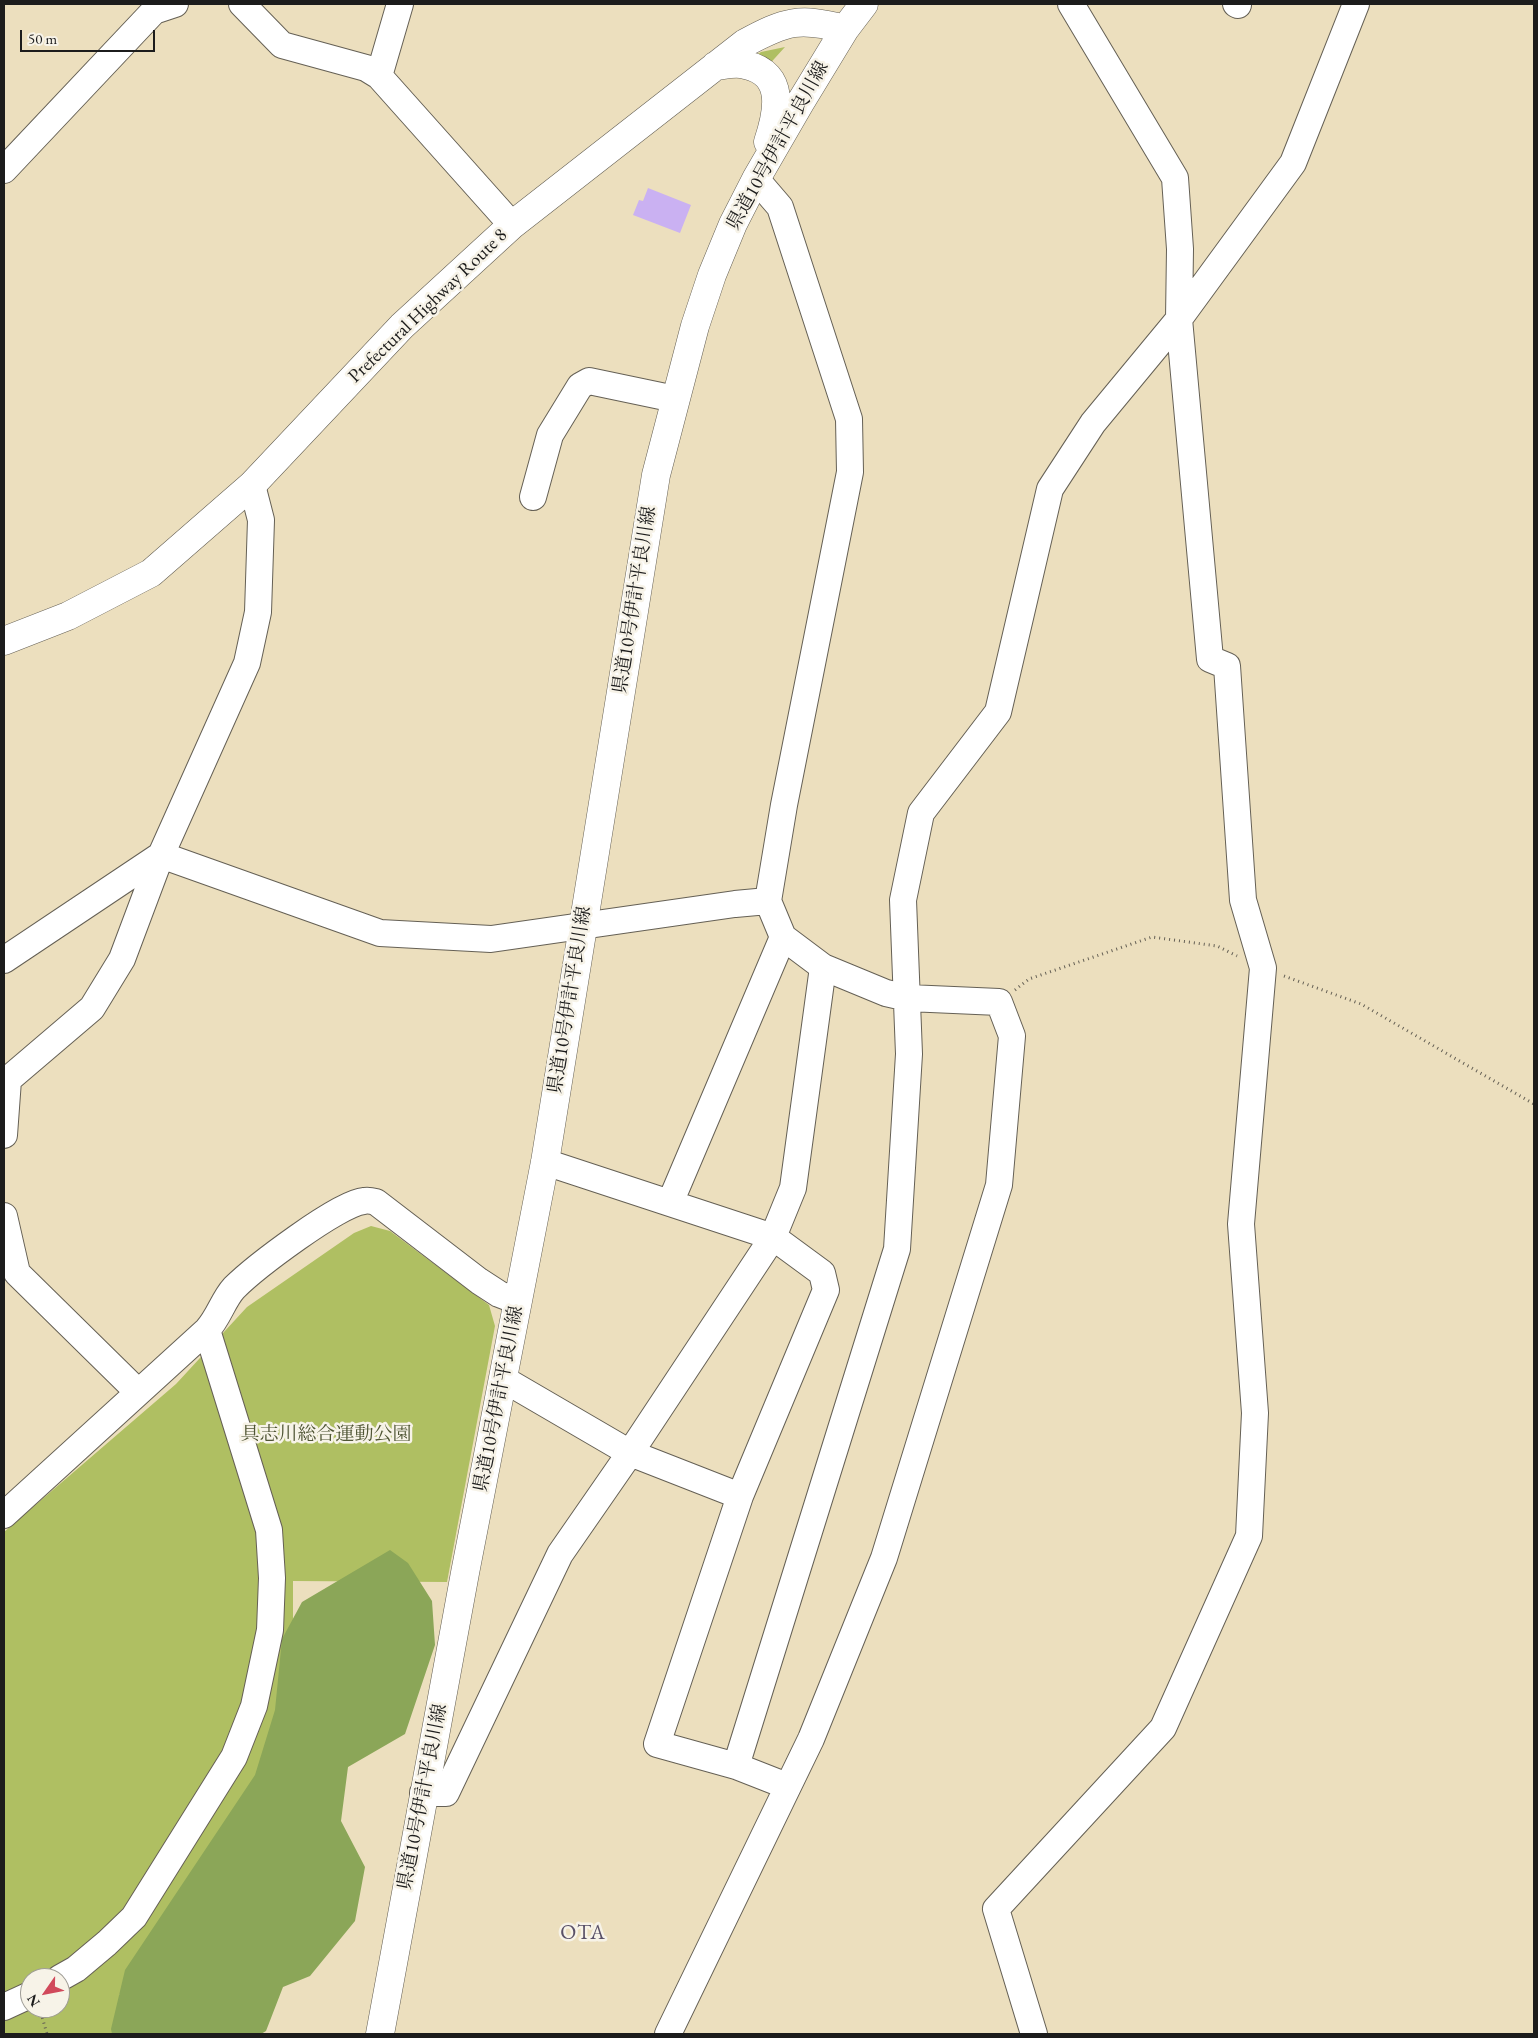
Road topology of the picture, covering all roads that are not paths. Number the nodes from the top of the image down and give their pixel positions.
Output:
1 (175, 4) edge
2 (242, 4) edge
3 (400, 4) edge
4 (788, 4) edge
5 (864, 4) edge
6 (1071, 4) edge
7 (1356, 4) edge
8 (845, 29) junction
9 (745, 43) junction
10 (714, 66) junction
11 (379, 76) junction
12 (4, 170) edge
13 (756, 179) junction
14 (512, 225) junction
15 (1179, 319) junction
16 (675, 399) junction
17 (252, 485) junction
18 (533, 497) dead end
19 (4, 641) edge
20 (161, 855) junction
21 (768, 902) junction
22 (582, 928) junction
23 (783, 937) junction
24 (4, 960) edge
25 (823, 966) junction
26 (908, 998) junction
27 (6, 1082) edge
28 (4, 1135) edge
29 (545, 1162) junction
30 (670, 1203) junction
31 (4, 1216) edge
32 (773, 1237) junction
33 (517, 1301) junction
34 (207, 1330) junction
35 (503, 1379) junction
36 (138, 1392) junction
37 (630, 1453) junction
38 (740, 1496) junction
39 (4, 1515) edge
40 (736, 1766) junction
41 (787, 1786) junction
42 (424, 1794) junction
43 (70, 1972) edge
44 (20, 2000) edge
45 (4, 2007) edge
46 (380, 2034) edge
47 (668, 2034) edge
48 (1034, 2034) edge

1 - 12 street
2 - 11 street
3 - 11 street
4 - 9 main road
5 - 8 main road, 県道10号伊計平良川線
6 - 15 street
7 - 15 street
8 - 9 main road, Prefectural Highway Route 8
8 - 13 main road, 県道10号伊計平良川線
9 - 10 main road, Prefectural Highway Route 8
10 - 13 main road
10 - 14 main road, Prefectural Highway Route 8
11 - 14 street
13 - 16 main road, 県道10号伊計平良川線
13 - 21 street
14 - 17 main road, Prefectural Highway Route 8
15 - 26 street
15 - 48 street
16 - 18 street
16 - 22 main road, 県道10号伊計平良川線
17 - 19 main road, Prefectural Highway Route 8
17 - 20 street
20 - 22 street
20 - 24 street
20 - 27 street
21 - 22 street
21 - 23 street
22 - 29 main road, 県道10号伊計平良川線
23 - 25 street
23 - 30 street
25 - 26 street
25 - 32 street
26 - 40 street
26 - 41 street
27 - 28 street
29 - 30 street
29 - 33 main road, 県道10号伊計平良川線
30 - 32 street
31 - 36 street
32 - 37 street
32 - 38 street
33 - 34 street
33 - 35 main road, 県道10号伊計平良川線
34 - 36 street
34 - 43 street
35 - 37 street
35 - 42 main road, 県道10号伊計平良川線
36 - 39 street
37 - 38 street
37 - 42 street
38 - 40 street
40 - 41 street
41 - 47 street
42 - 46 main road, 県道10号伊計平良川線
44 - 45 street

